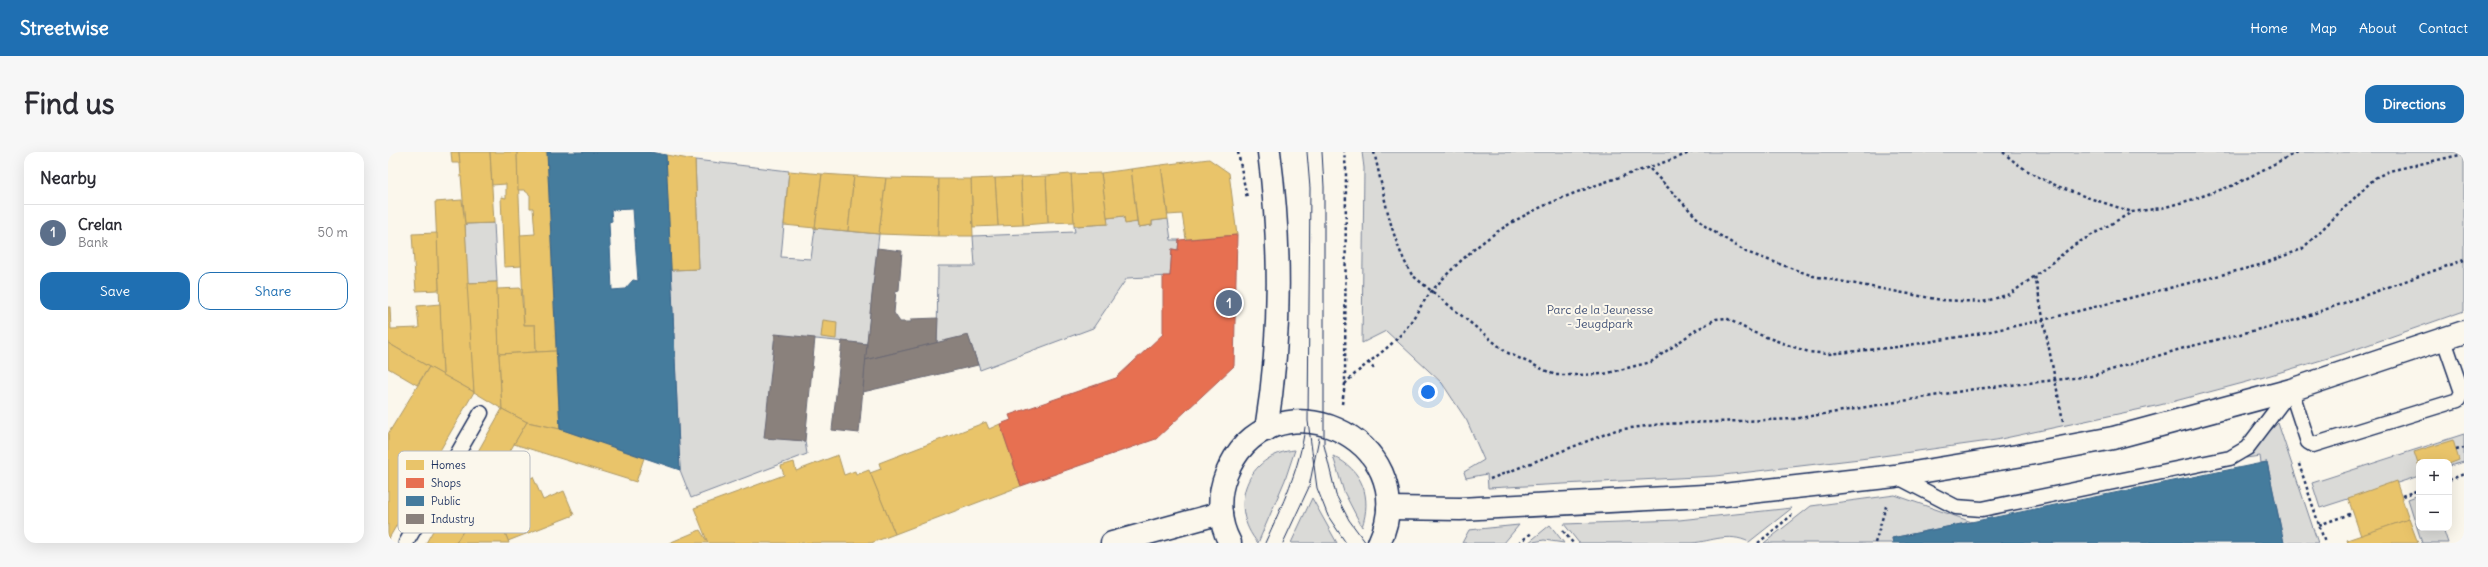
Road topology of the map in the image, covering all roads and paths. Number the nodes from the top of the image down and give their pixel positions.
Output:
1 (1269, 152) edge
2 (1344, 152) edge
3 (1374, 152) edge
4 (1692, 152) edge
5 (2003, 152) edge
6 (2298, 152) edge
7 (2464, 154) edge
8 (1650, 169) junction
9 (2132, 212) junction
10 (2464, 260) edge
11 (2035, 276) junction
12 (1431, 292) junction
13 (2043, 320) junction
14 (2464, 332) edge
15 (2444, 340) junction
16 (1368, 362) junction
17 (1376, 371) dead end
18 (2055, 381) junction
19 (2291, 390) junction
20 (480, 413) dead end
21 (1266, 430) junction
22 (2068, 447) junction
23 (2464, 448) edge
24 (2456, 450) dead end
25 (458, 451) edge
26 (2297, 458) dead end
27 (2464, 474) edge
28 (1895, 476) junction
29 (2452, 479) edge
30 (2416, 491) edge
31 (2402, 496) dead end
32 (1388, 508) junction
33 (1460, 509) junction
34 (1220, 513) junction
35 (2353, 513) dead end
36 (2319, 525) junction
37 (412, 533) edge
38 (406, 543) edge
39 (1112, 543) edge
40 (1230, 543) edge
41 (1379, 543) edge
42 (1875, 543) edge
43 (2325, 543) edge

1 - 21 street
2 - 16 path
3 - 12 path
4 - 8 path
5 - 9 path
6 - 9 path
7 - 13 path
8 - 11 path
8 - 12 path
9 - 11 path
10 - 18 path
11 - 13 path
12 - 13 path
12 - 16 path
13 - 18 path
14 - 15 street
15 - 19 street
15 - 19 lane
16 - 17 path
18 - 22 path
18 - 33 path
19 - 22 street
19 - 28 lane
20 - 25 lane
21 - 32 street
21 - 34 street
22 - 28 street
23 - 24 path
26 - 36 path
27 - 29 path
28 - 33 street
28 - 42 path
30 - 31 path
32 - 33 street
32 - 41 street
34 - 39 street
34 - 40 street
35 - 36 path
36 - 43 path
37 - 38 lane

